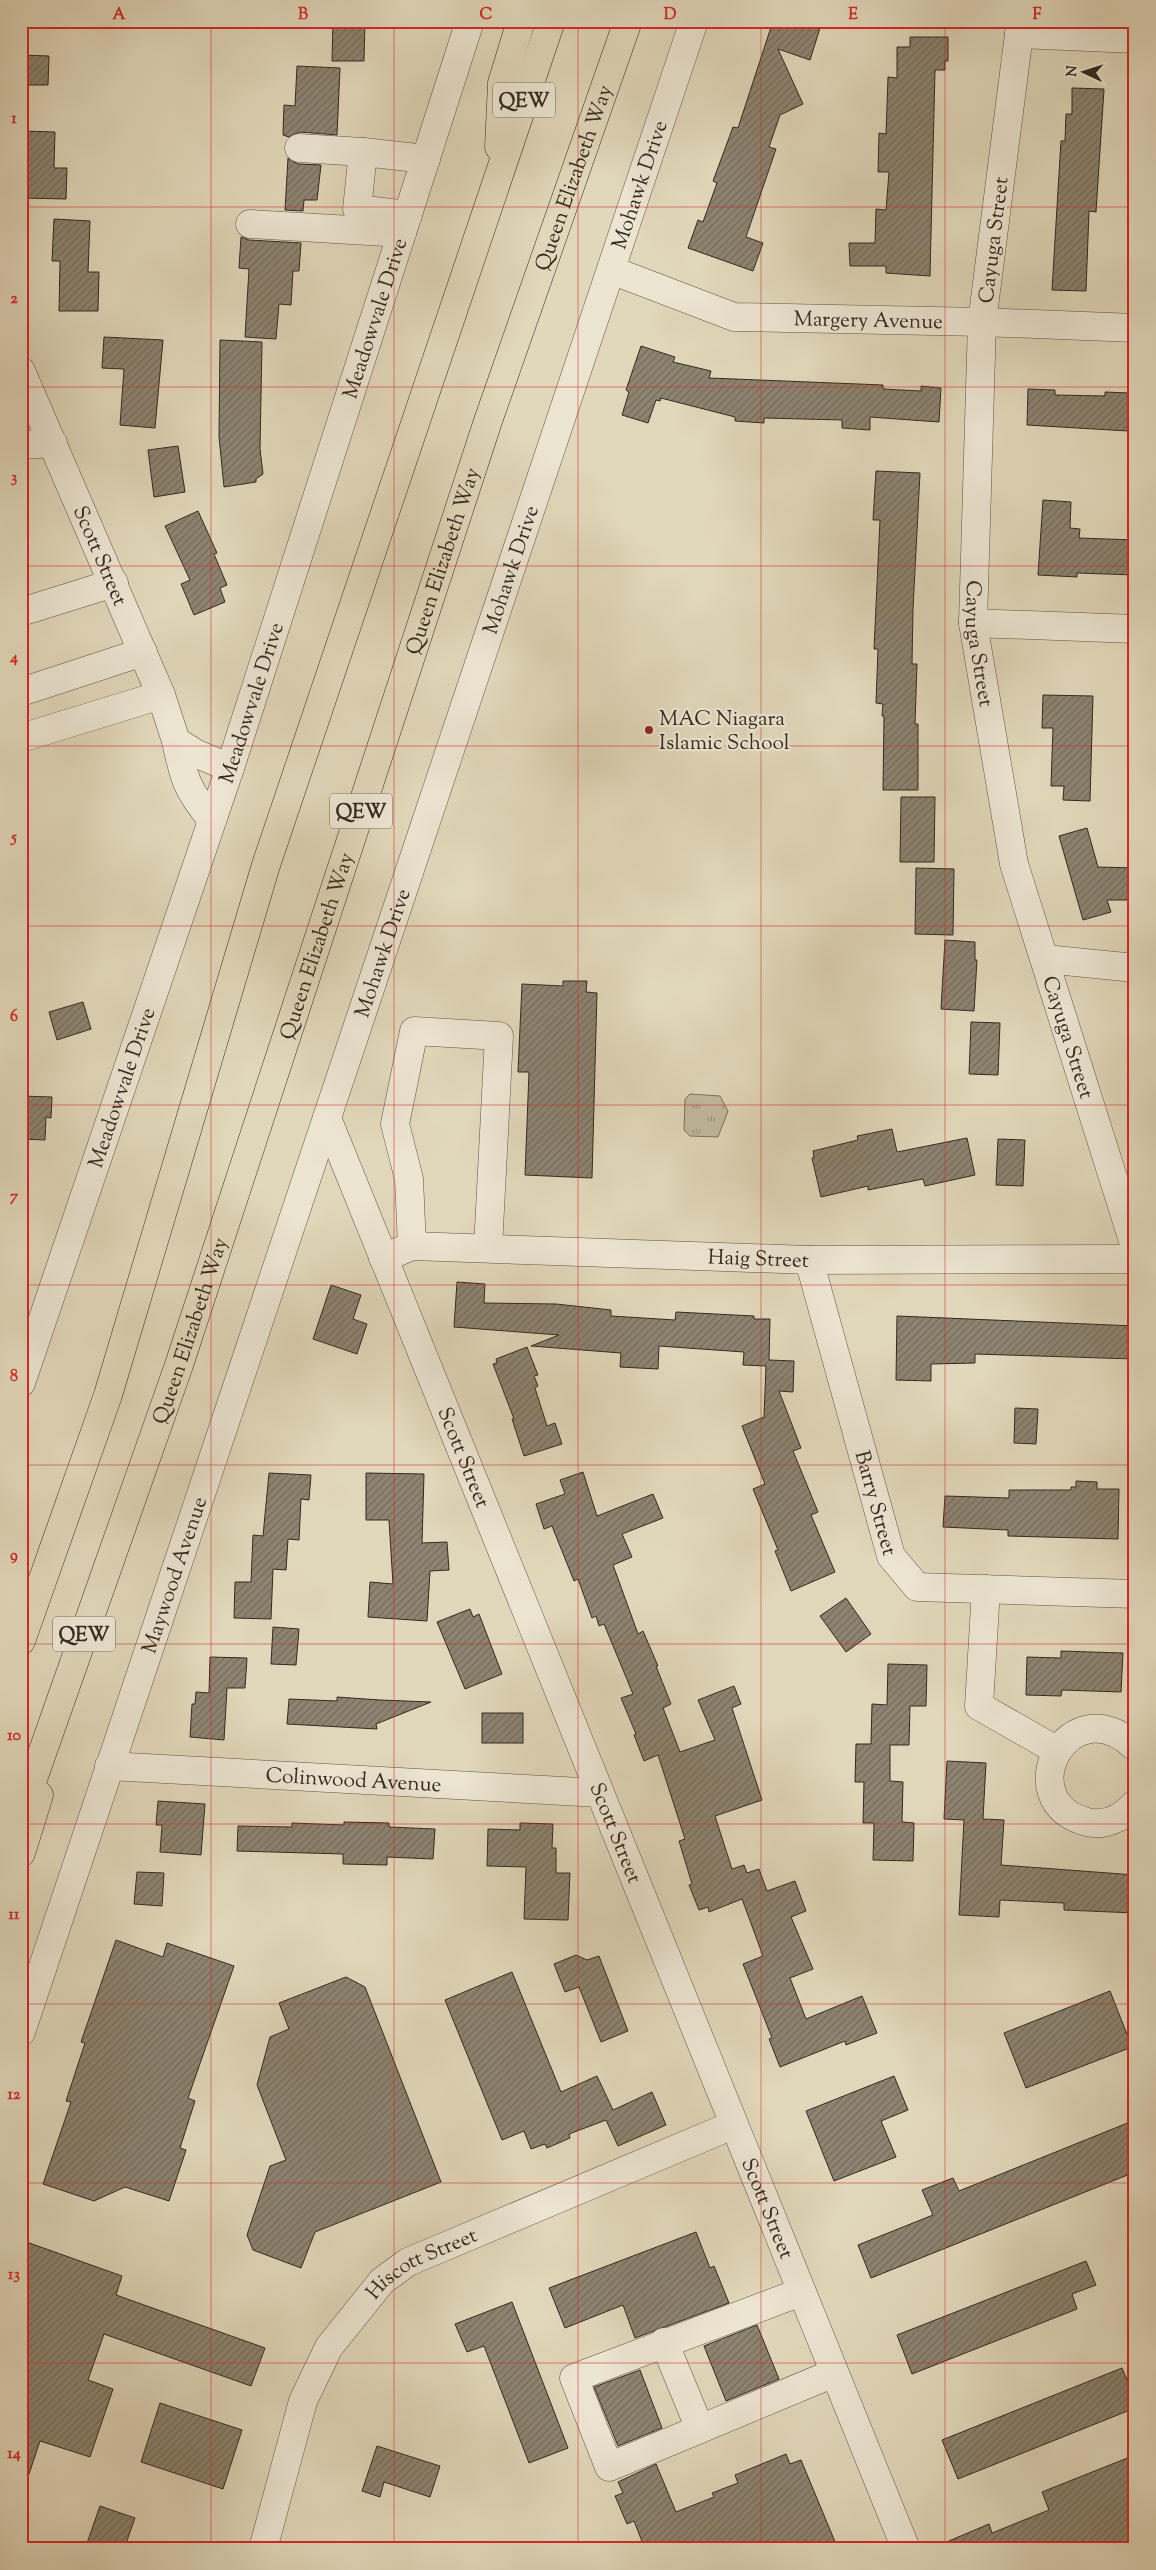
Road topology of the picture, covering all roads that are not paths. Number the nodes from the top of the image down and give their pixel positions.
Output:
1 (470, 21) edge
2 (521, 21) edge
3 (551, 21) edge
4 (628, 21) edge
5 (694, 21) edge
6 (1021, 28) edge
7 (1135, 40) edge
8 (299, 148) dead end
9 (363, 152) junction
10 (426, 158) junction
11 (498, 178) junction
12 (250, 224) dead end
13 (405, 224) junction
14 (610, 270) junction
15 (982, 322) junction
16 (1135, 328) edge
17 (21, 371) edge
18 (53, 443) junction
19 (21, 445) edge
20 (114, 583) junction
21 (21, 612) edge
22 (973, 622) junction
23 (1135, 629) edge
24 (143, 652) junction
25 (21, 692) edge
26 (161, 696) junction
27 (21, 738) edge
28 (176, 741) junction
29 (230, 768) junction
30 (212, 820) junction
31 (1045, 959) junction
32 (1135, 968) edge
33 (327, 1118) junction
34 (412, 1246) junction
35 (1135, 1247) edge
36 (488, 1248) junction
37 (384, 1258) junction
38 (1135, 1259) edge
39 (809, 1260) junction
40 (29, 1335) edge
41 (21, 1383) edge
42 (148, 1456) junction
43 (986, 1589) junction
44 (1135, 1594) edge
45 (21, 1641) edge
46 (1135, 1747) edge
47 (1056, 1750) junction
48 (108, 1766) junction
49 (600, 1793) junction
50 (1135, 1804) edge
51 (21, 1813) edge
52 (21, 1852) edge
53 (21, 2032) edge
54 (733, 2124) junction
55 (801, 2292) junction
56 (664, 2342) junction
57 (834, 2373) junction
58 (700, 2430) junction
59 (263, 2549) edge
60 (906, 2549) edge

1 - 10 street, Meadowvale Drive
2 - 11 highway
3 - 11 highway, QEW
4 - 42 highway, Queen Elizabeth Way / QEW
5 - 14 street, Mohawk Drive
6 - 7 street
6 - 15 street, Cayuga Street
8 - 9 street
9 - 10 street
9 - 13 street
10 - 13 street, Meadowvale Drive
11 - 45 highway, QEW
12 - 13 street
13 - 29 street, Meadowvale Drive
14 - 15 street, Margery Avenue
14 - 33 street, Mohawk Drive
15 - 16 street, Margery Avenue
15 - 22 street, Cayuga Street
17 - 18 street, Scott Street
18 - 19 street
18 - 20 street, Scott Street
20 - 21 street
20 - 24 street, Scott Street
22 - 23 street
22 - 31 street, Cayuga Street
24 - 25 street
24 - 26 street, Scott Street
26 - 27 street
26 - 28 street, Scott Street
28 - 29 street
28 - 30 street, Scott Street
29 - 30 street, Meadowvale Drive
30 - 40 street, Meadowvale Drive
31 - 32 street
31 - 35 street, Cayuga Street
33 - 37 street, Scott Street
33 - 48 street, Maywood Avenue
34 - 36 street, Haig Street
34 - 36 street
34 - 37 street, Haig Street
36 - 39 street, Haig Street
37 - 49 street, Scott Street
38 - 39 street, Haig Street
39 - 43 street, Barry Street
40 - 41 street, Meadowvale Drive
42 - 51 highway, Queen Elizabeth Way / QEW
42 - 52 highway
43 - 44 street, Barry Street
43 - 47 street
46 - 47 street
47 - 50 street
48 - 49 street, Colinwood Avenue
48 - 53 street, Maywood Avenue
49 - 54 street, Scott Street
54 - 55 street, Scott Street
54 - 59 street, Hiscott Street
55 - 56 street
55 - 57 street, Scott Street
56 - 58 street
56 - 58 street
57 - 58 street
57 - 60 street, Scott Street

